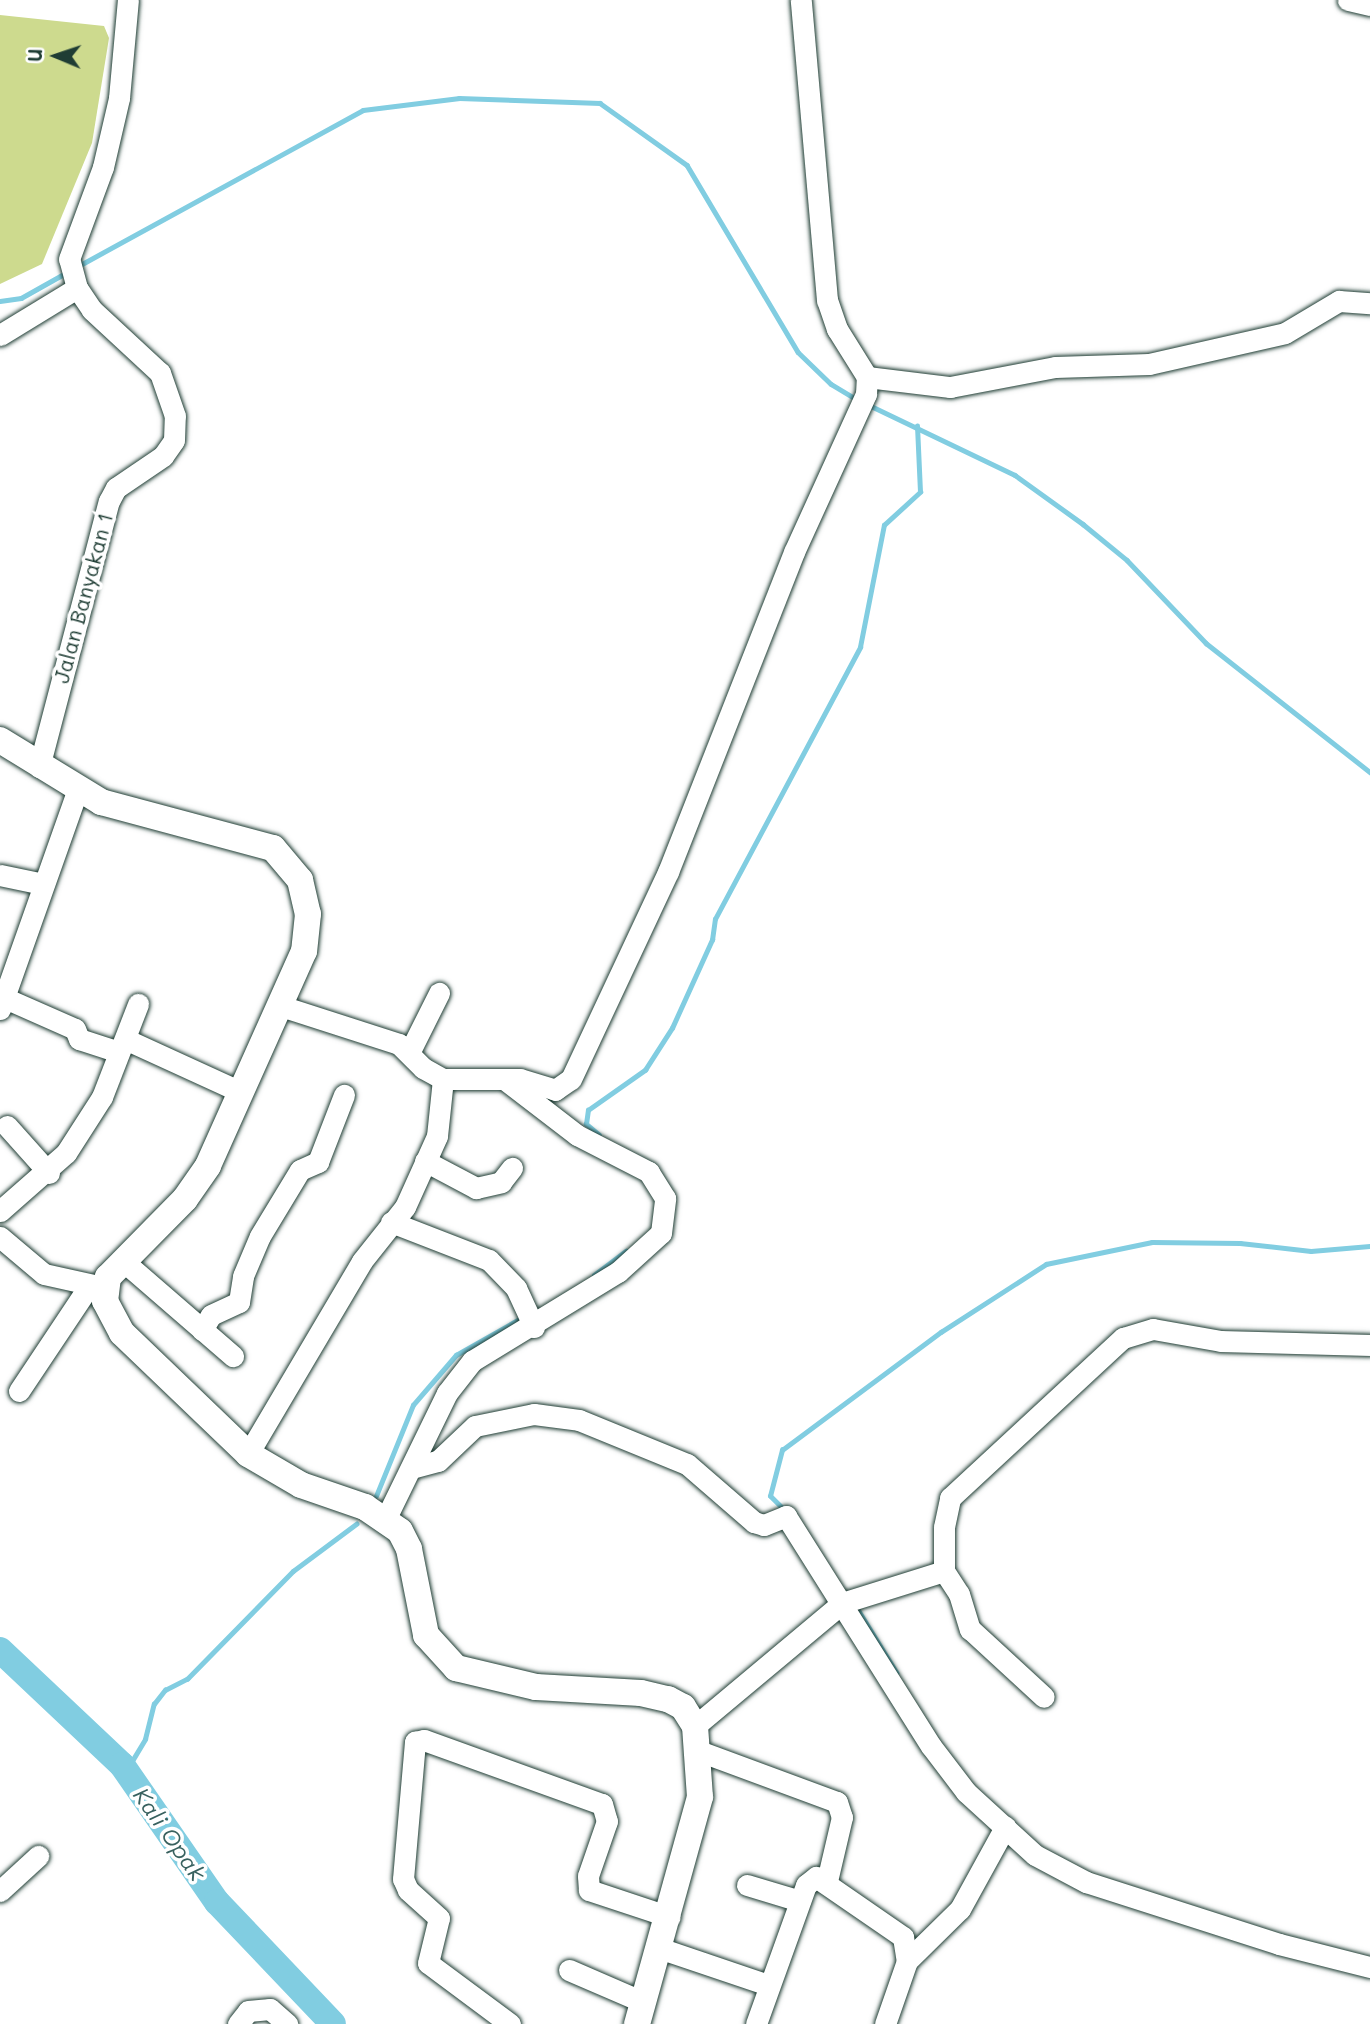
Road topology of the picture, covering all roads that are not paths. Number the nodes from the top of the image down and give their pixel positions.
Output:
1 (128, 0) edge
2 (801, 0) edge
3 (1348, 0) edge
4 (1370, 5) edge
5 (77, 288) junction
6 (1370, 303) edge
7 (0, 335) edge
8 (864, 394) junction
9 (0, 740) edge
10 (39, 767) junction
11 (77, 791) junction
12 (0, 875) edge
13 (43, 884) junction
14 (439, 993) dead end
15 (3, 1004) edge
16 (138, 1004) dead end
17 (281, 1006) junction
18 (122, 1046) junction
19 (410, 1051) junction
20 (502, 1078) junction
21 (443, 1079) junction
22 (241, 1092) junction
23 (344, 1095) dead end
24 (7, 1126) dead end
25 (425, 1161) junction
26 (512, 1168) dead end
27 (49, 1173) junction
28 (0, 1210) edge
29 (391, 1222) junction
30 (0, 1237) edge
31 (122, 1260) junction
32 (97, 1287) junction
33 (530, 1318) junction
34 (202, 1330) junction
35 (1370, 1345) edge
36 (233, 1356) dead end
37 (19, 1391) dead end
38 (248, 1454) junction
39 (411, 1468) junction
40 (386, 1518) junction
41 (944, 1571) junction
42 (842, 1603) junction
43 (1044, 1697) dead end
44 (697, 1739) junction
45 (1005, 1827) junction
46 (38, 1856) dead end
47 (827, 1881) junction
48 (747, 1885) dead end
49 (0, 1891) edge
50 (800, 1901) junction
51 (670, 1917) junction
52 (659, 1948) junction
53 (907, 1961) junction
54 (1370, 1967) edge
55 (569, 1970) dead end
56 (768, 1985) junction
57 (640, 2013) edge
58 (238, 2024) edge
59 (286, 2024) edge
60 (510, 2024) edge
61 (756, 2024) edge
62 (885, 2024) edge

1 - 5 street, Jalan Banyakan 1
2 - 8 street
3 - 4 street
5 - 7 street
5 - 10 street, Jalan Banyakan 1
6 - 8 street
8 - 20 street
9 - 10 main road
10 - 11 main road
11 - 13 street
11 - 17 main road
12 - 13 street
13 - 15 street
14 - 19 street
15 - 18 street
16 - 18 street
17 - 19 street
17 - 22 main road
18 - 22 street
18 - 27 street
19 - 21 street
20 - 21 street
20 - 33 street
21 - 25 street
22 - 31 main road
23 - 34 street
24 - 27 street
25 - 26 street
25 - 29 street
27 - 28 street
29 - 33 street
29 - 38 street
30 - 32 street
31 - 32 main road
31 - 34 street
32 - 37 street
32 - 38 main road
33 - 39 street
34 - 36 street
35 - 41 street
38 - 40 main road
39 - 40 street
39 - 42 street
40 - 44 main road
41 - 42 street
41 - 43 street
42 - 44 street
42 - 45 street
44 - 47 street
44 - 51 main road
45 - 53 street
45 - 54 street
46 - 49 street
47 - 50 street
47 - 53 street
48 - 50 street
50 - 56 street
51 - 52 main road
51 - 60 street
52 - 56 street
52 - 57 main road
53 - 62 street
55 - 57 street
56 - 61 street
58 - 59 street

